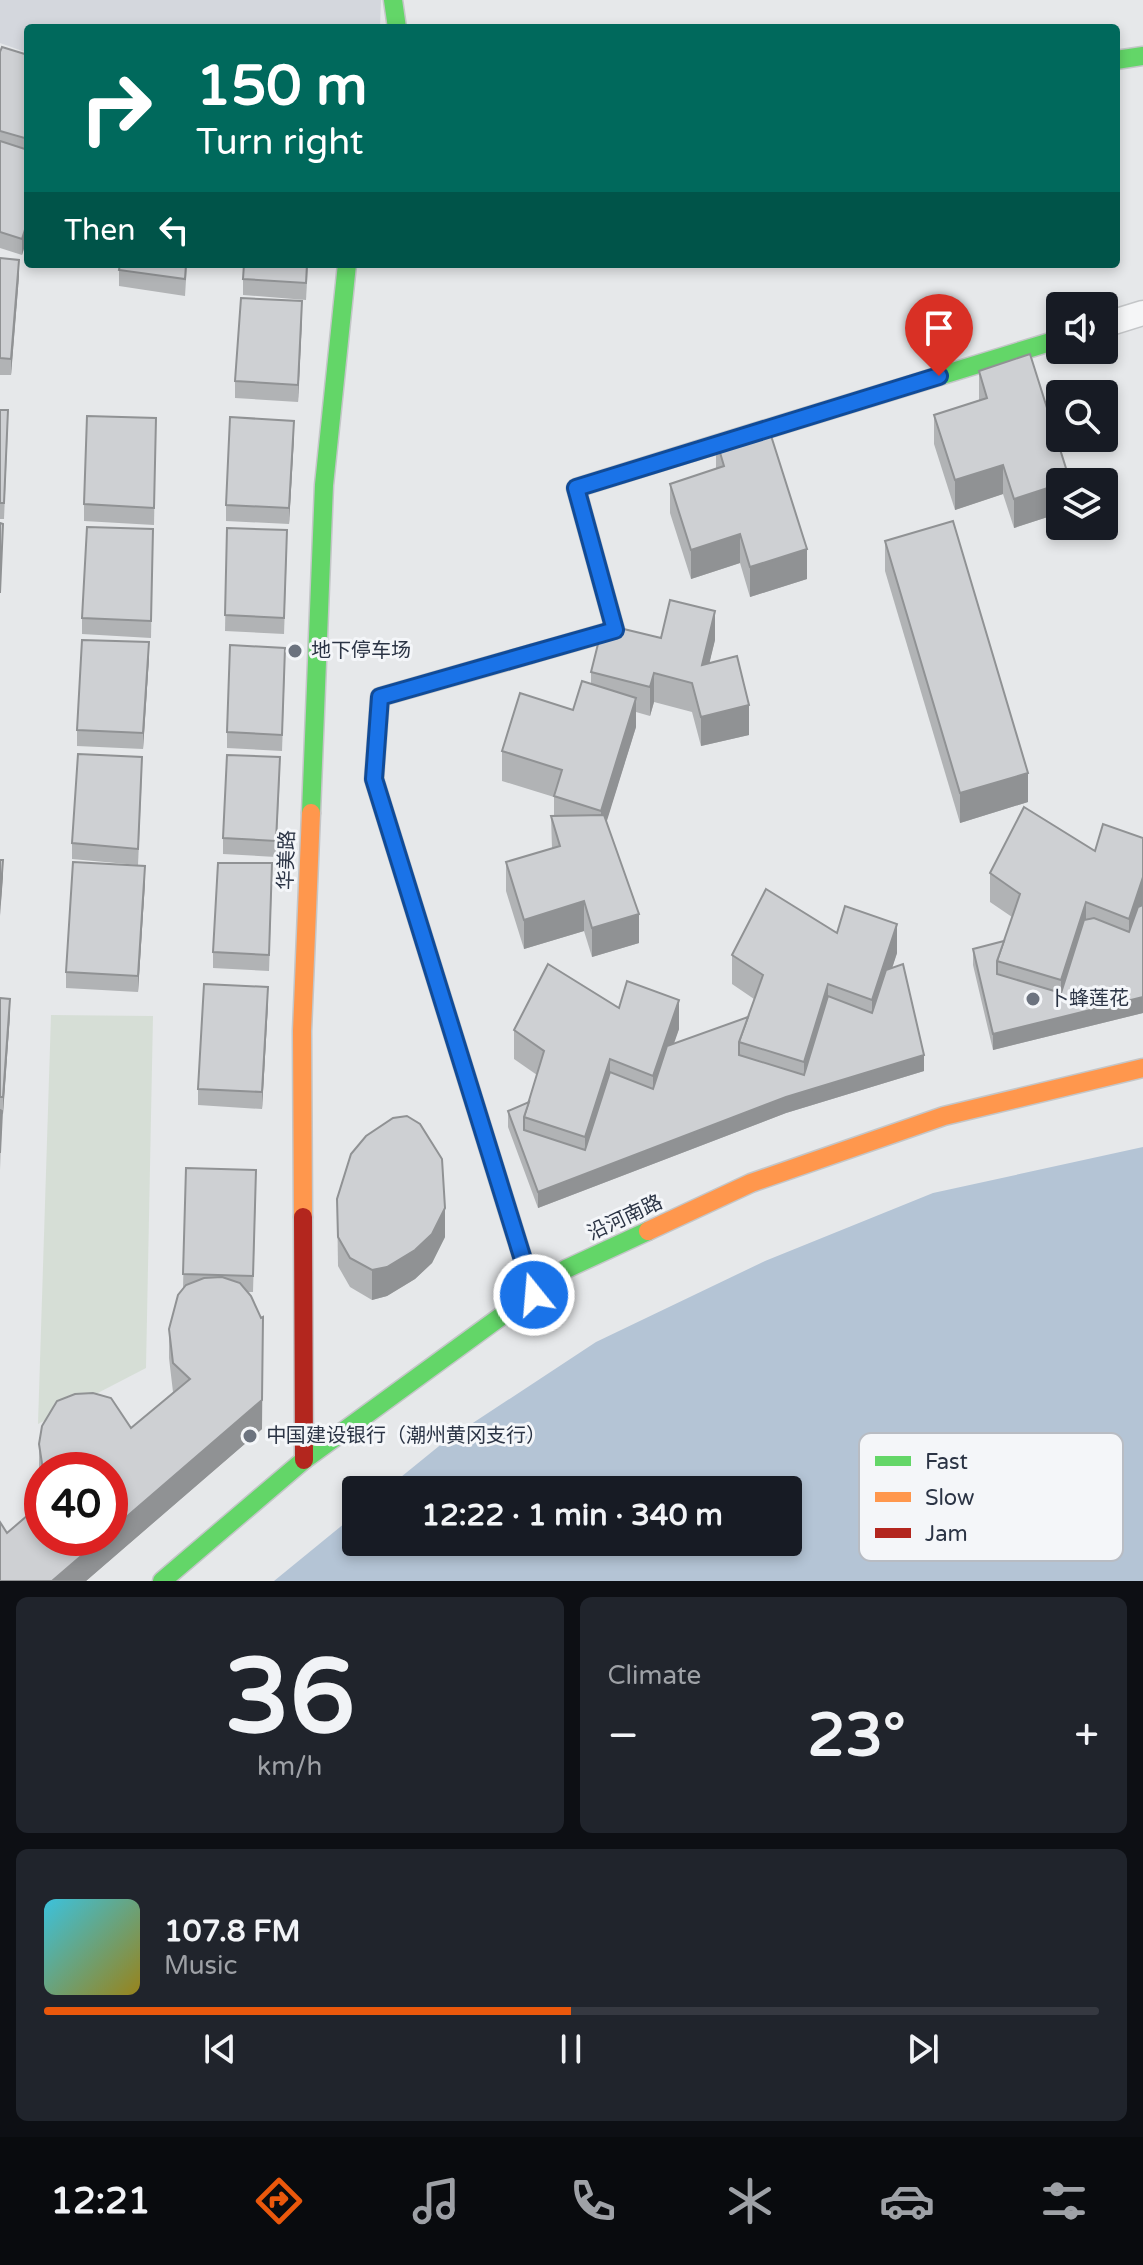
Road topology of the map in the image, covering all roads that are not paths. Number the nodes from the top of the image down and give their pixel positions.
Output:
1 (393, 0) edge
2 (396, 24) edge
3 (1143, 56) edge
4 (1120, 59) edge
5 (347, 268) edge
6 (1143, 313) edge
7 (1118, 321) edge
8 (1046, 343) edge
9 (1143, 1068) edge
10 (534, 1295) junction
11 (304, 1460) junction
12 (162, 1581) edge

1 - 2 street
3 - 4 street
5 - 11 street, 华美路
6 - 7 street
8 - 10 street
9 - 10 street, 沿河南路
10 - 11 street, 沿河南路
11 - 12 street, 沿河南路

